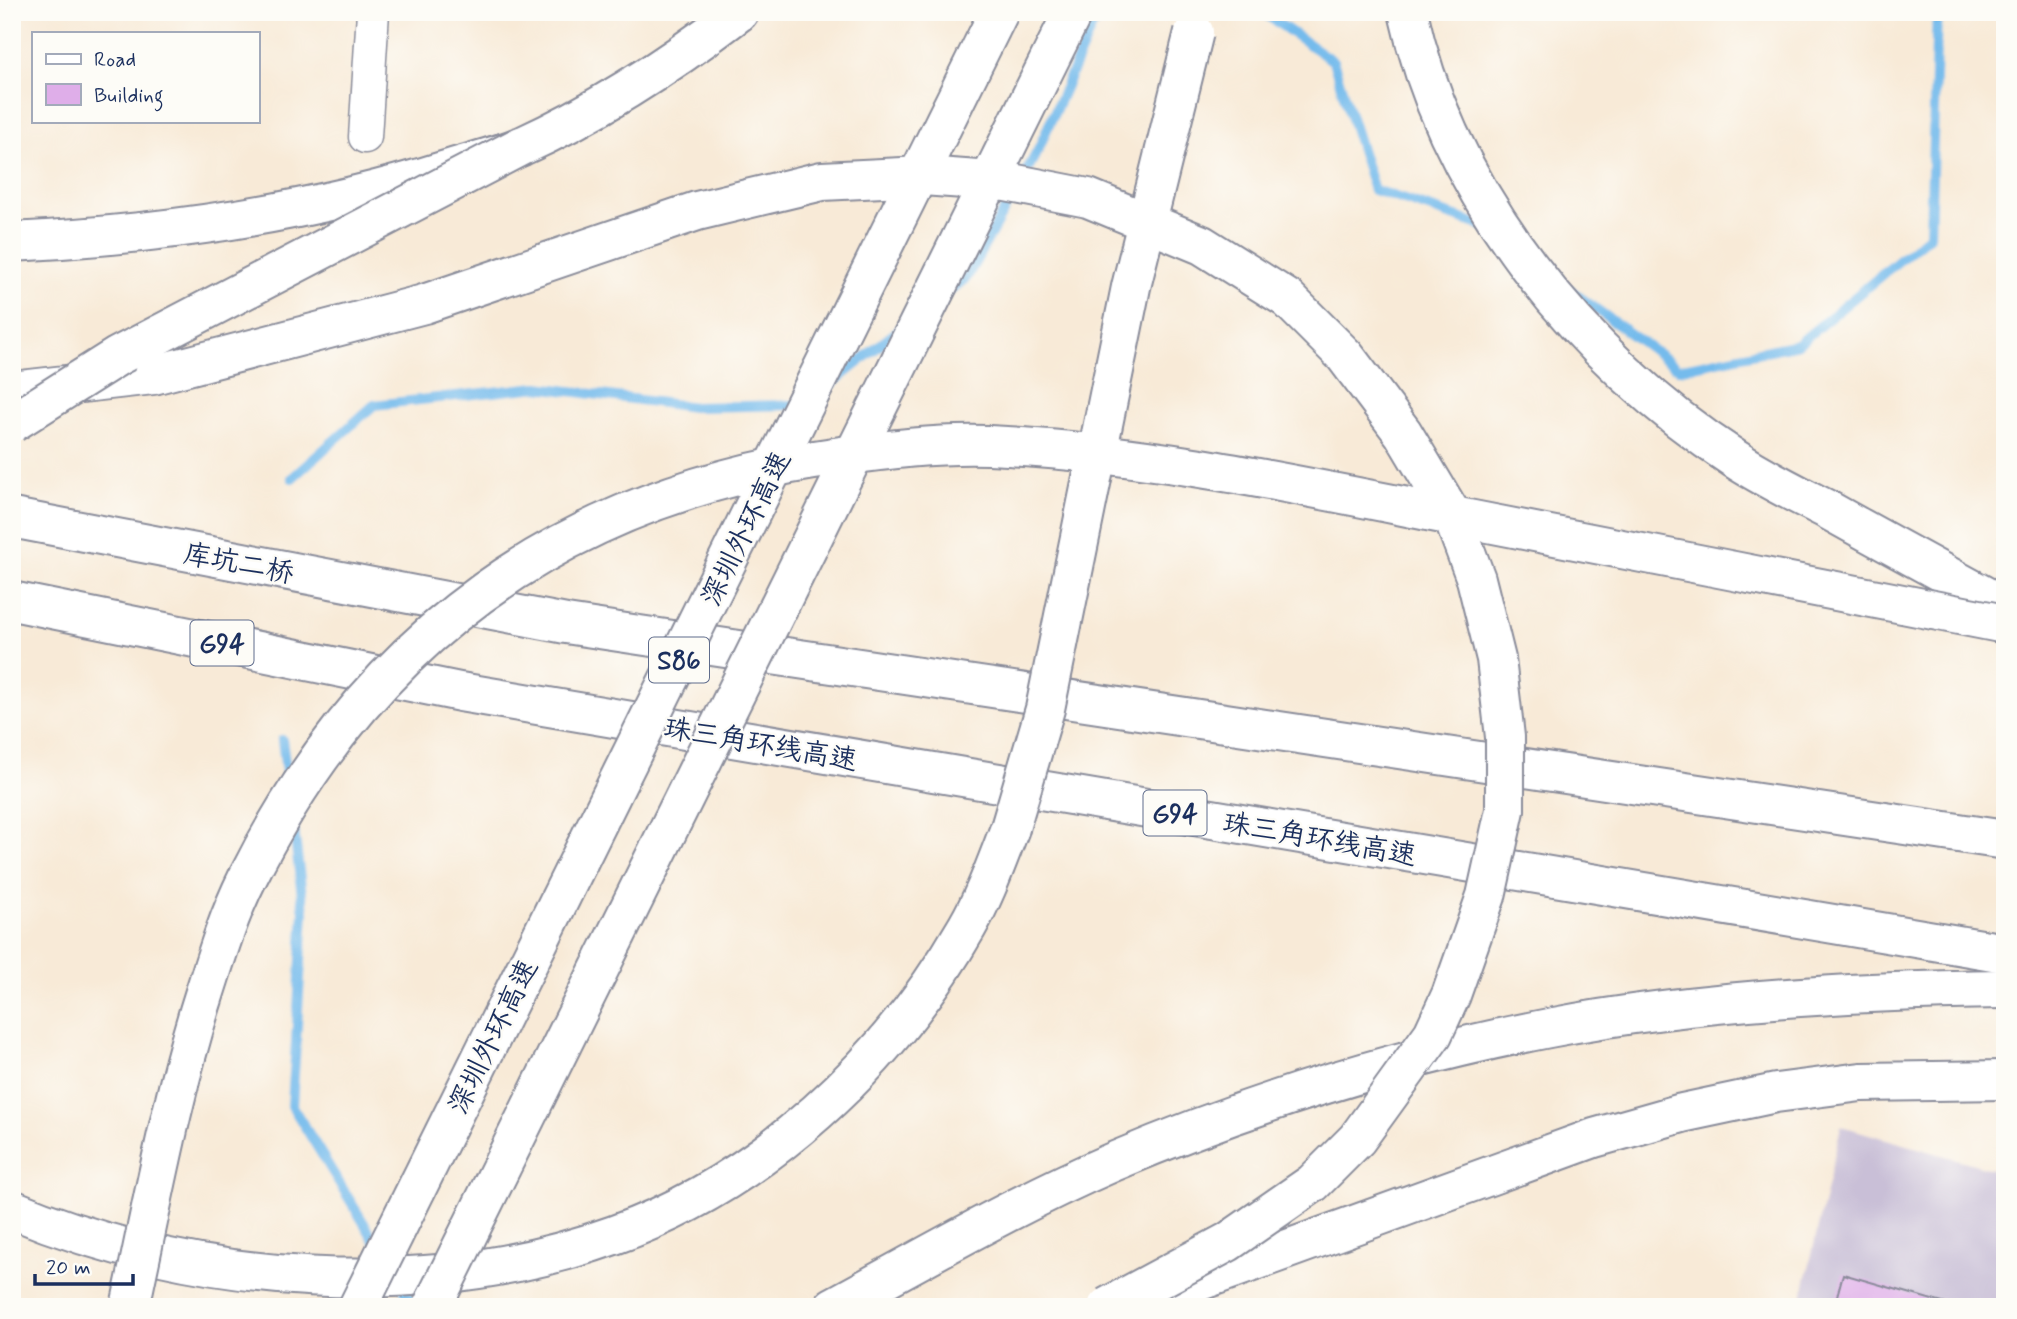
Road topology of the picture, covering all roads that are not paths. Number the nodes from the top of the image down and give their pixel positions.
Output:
1 (373, 12) edge
2 (739, 12) edge
3 (999, 12) edge
4 (1073, 12) edge
5 (1199, 12) edge
6 (1408, 12) edge
7 (365, 137) dead end
8 (521, 146) junction
9 (12, 242) edge
10 (12, 391) edge
11 (12, 423) edge
12 (12, 519) edge
13 (12, 601) edge
14 (2005, 607) edge
15 (2005, 625) edge
16 (2005, 840) edge
17 (2005, 953) edge
18 (2005, 989) edge
19 (2005, 1080) edge
20 (12, 1209) edge
21 (130, 1307) edge
22 (358, 1307) edge
23 (432, 1307) edge
24 (833, 1307) edge
25 (1107, 1307) edge
26 (1131, 1307) edge

1 - 7 street
2 - 8 highway
3 - 22 highway, 深圳外环高速 / S86, bridge
4 - 23 highway, S86, bridge
5 - 20 highway, bridge
6 - 14 highway
8 - 9 highway, bridge
8 - 11 highway, bridge
10 - 25 highway, bridge
12 - 16 highway, 库坑二桥
13 - 17 highway, 珠三角环线高速 / G94
15 - 21 highway, bridge
18 - 24 highway
19 - 26 highway

